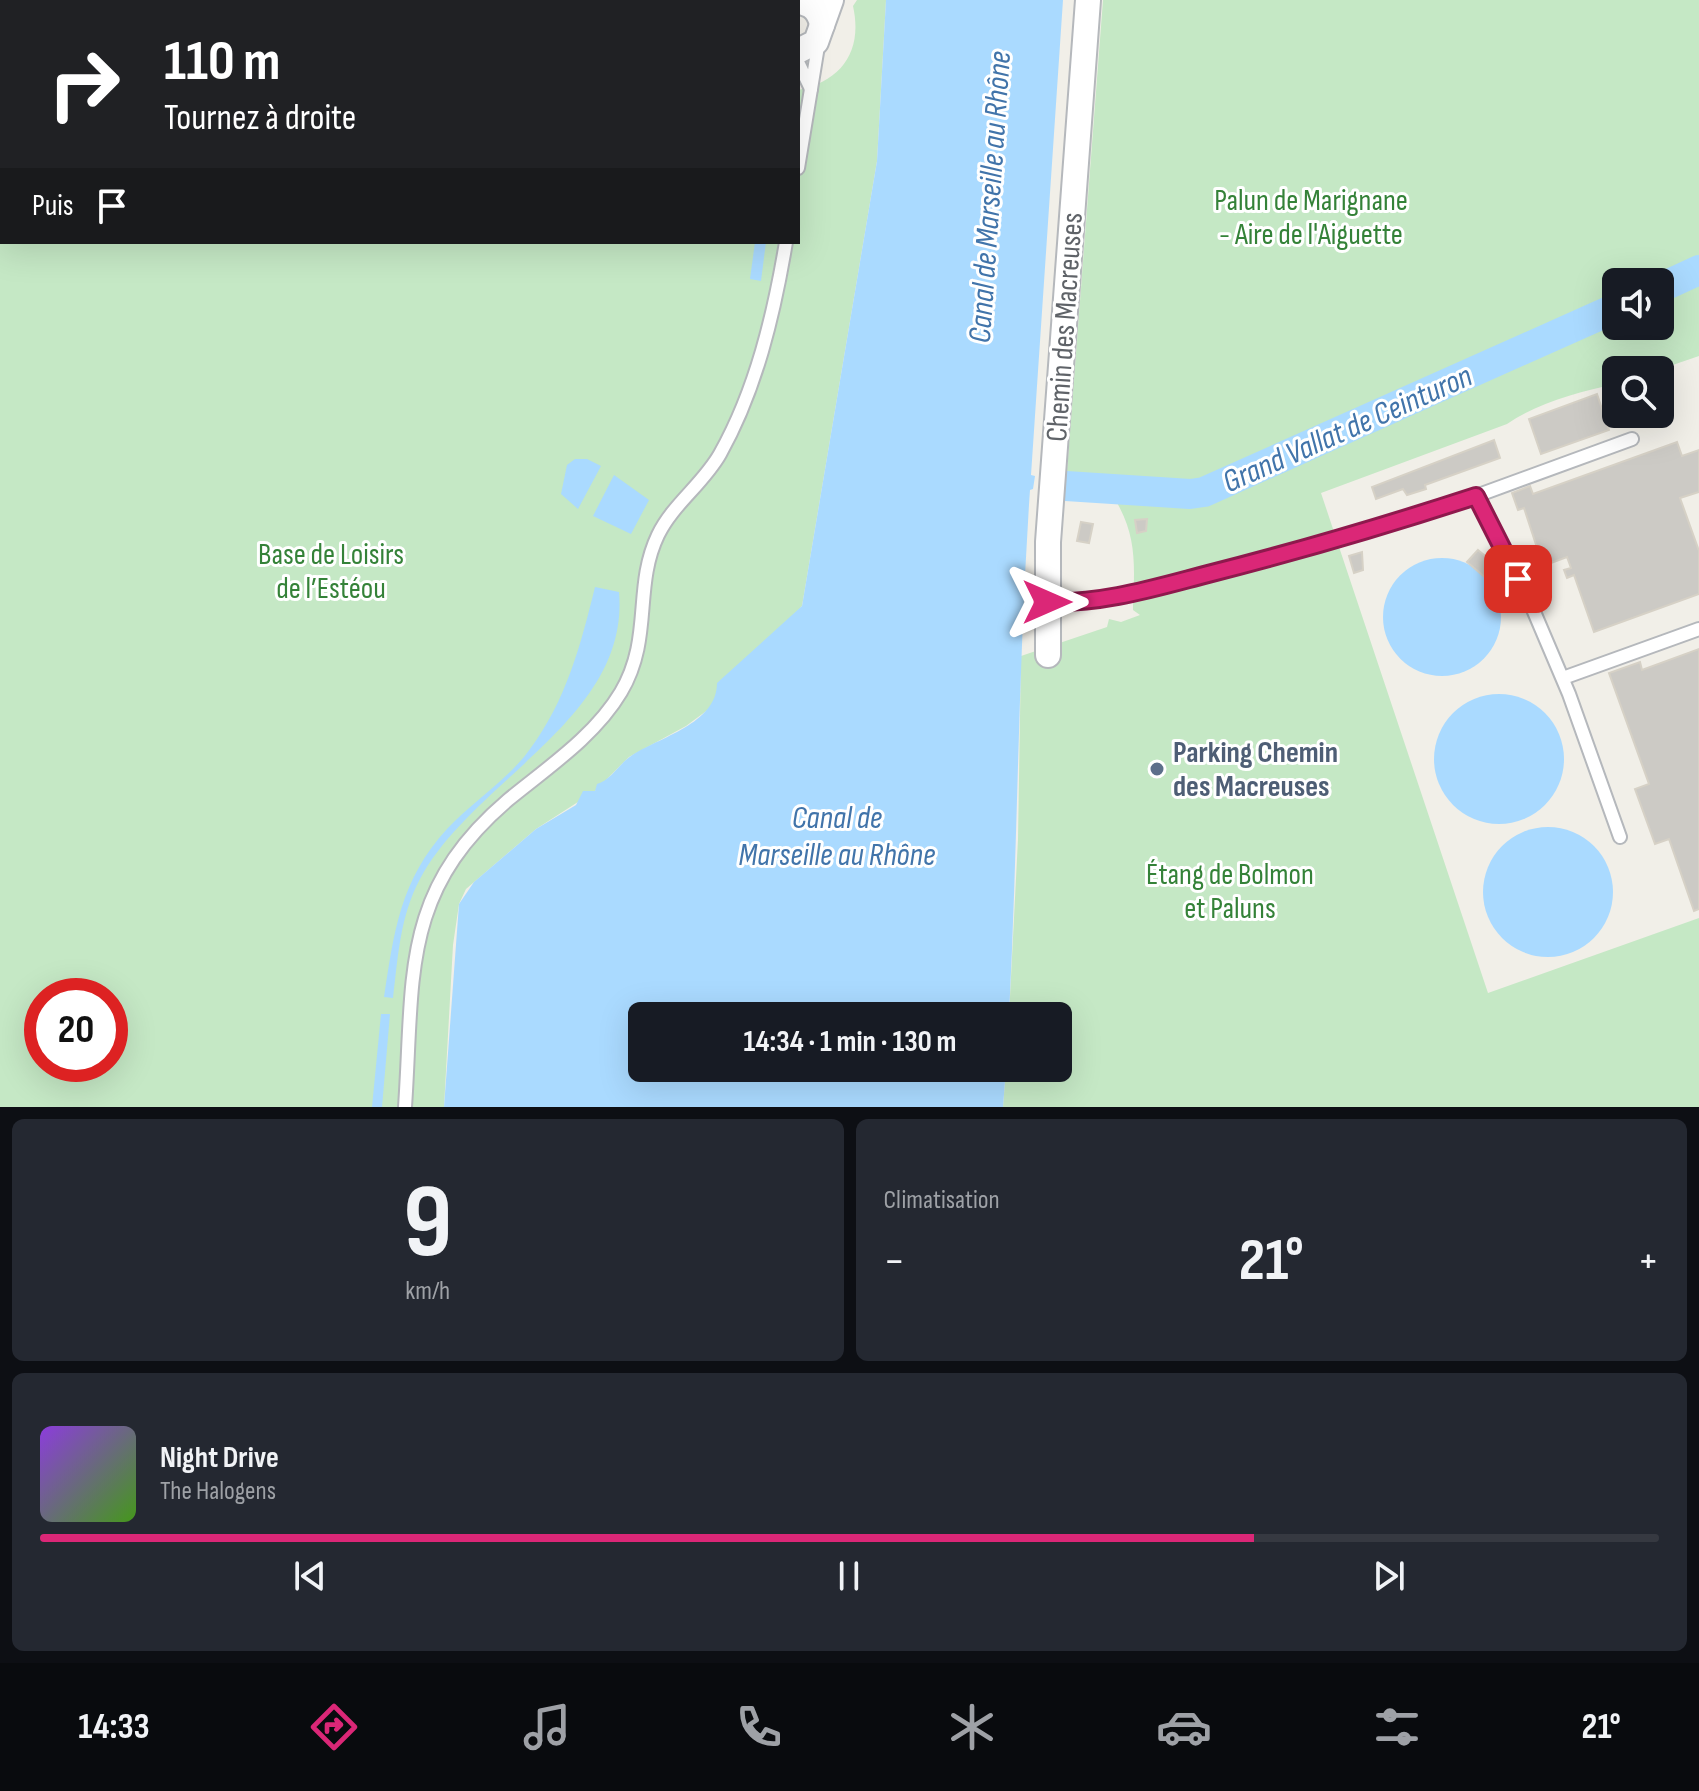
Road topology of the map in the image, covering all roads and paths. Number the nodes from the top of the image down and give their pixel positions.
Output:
1 (831, 0) edge
2 (1088, 0) edge
3 (800, 2) edge
4 (821, 30) junction
5 (800, 50) edge
6 (800, 66) edge
7 (811, 89) junction
8 (800, 156) edge
9 (786, 244) edge
10 (1632, 439) dead end
11 (1476, 496) junction
12 (1047, 602) junction
13 (1699, 629) edge
14 (1048, 655) dead end
15 (1563, 678) junction
16 (1620, 837) dead end
17 (405, 1107) edge

1 - 4 street
2 - 12 street, Chemin des Macreuses
3 - 4 street
4 - 5 street
4 - 7 lane
6 - 7 lane
7 - 8 lane
9 - 17 lane
10 - 11 lane
11 - 12 lane
11 - 15 lane
12 - 14 street, Chemin des Macreuses
13 - 15 lane
15 - 16 lane

